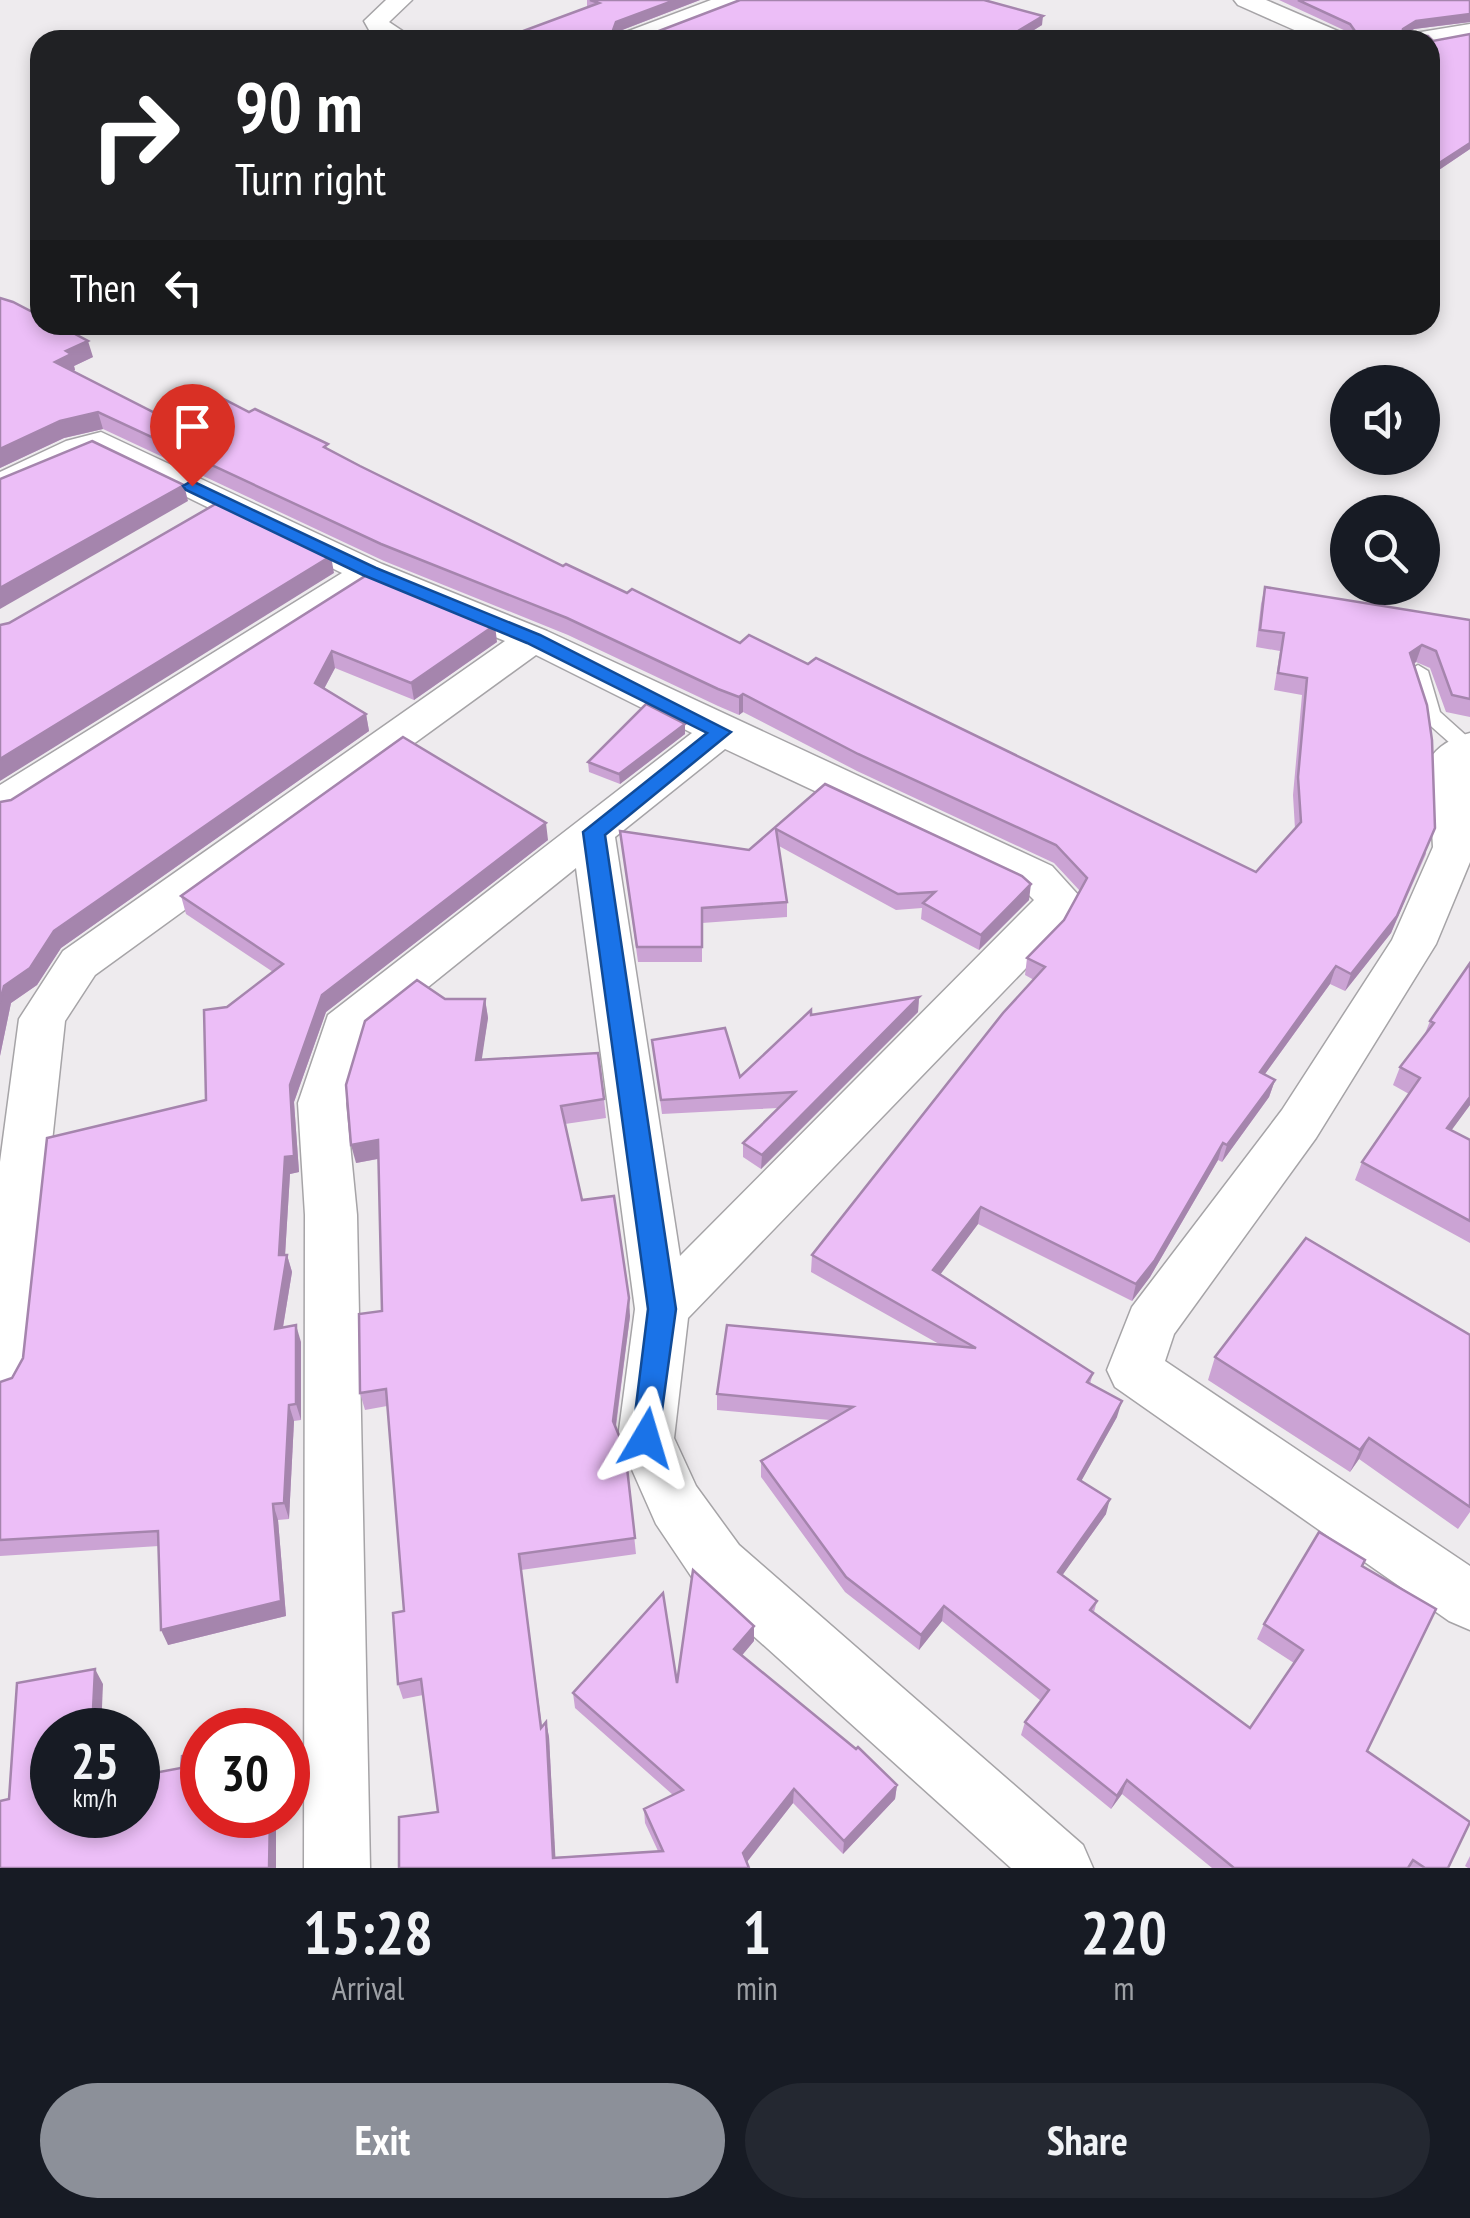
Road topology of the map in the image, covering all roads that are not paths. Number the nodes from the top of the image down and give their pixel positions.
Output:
1 (400, 0) edge
2 (733, 0) edge
3 (1246, 0) edge
4 (666, 26) junction
5 (381, 30) edge
6 (655, 30) edge
7 (683, 30) edge
8 (1315, 30) edge
9 (1470, 31) edge
10 (1440, 36) edge
11 (0, 485) edge
12 (222, 501) junction
13 (188, 520) edge
14 (369, 572) junction
15 (534, 639) junction
16 (1418, 670) edge
17 (721, 732) junction
18 (1468, 746) edge
19 (0, 804) edge
20 (594, 832) junction
21 (662, 1309) junction
22 (0, 1374) edge
23 (1470, 1602) edge
24 (338, 1868) edge
25 (1060, 1868) edge

1 - 5 street
2 - 4 street
3 - 8 street
4 - 6 street
4 - 7 street
9 - 10 street
11 - 12 street
12 - 13 street
12 - 14 street
14 - 15 street
14 - 19 street
15 - 17 street
15 - 22 street
16 - 18 lane
17 - 20 street
17 - 21 street
18 - 23 street
20 - 21 street
20 - 24 street
21 - 25 street

